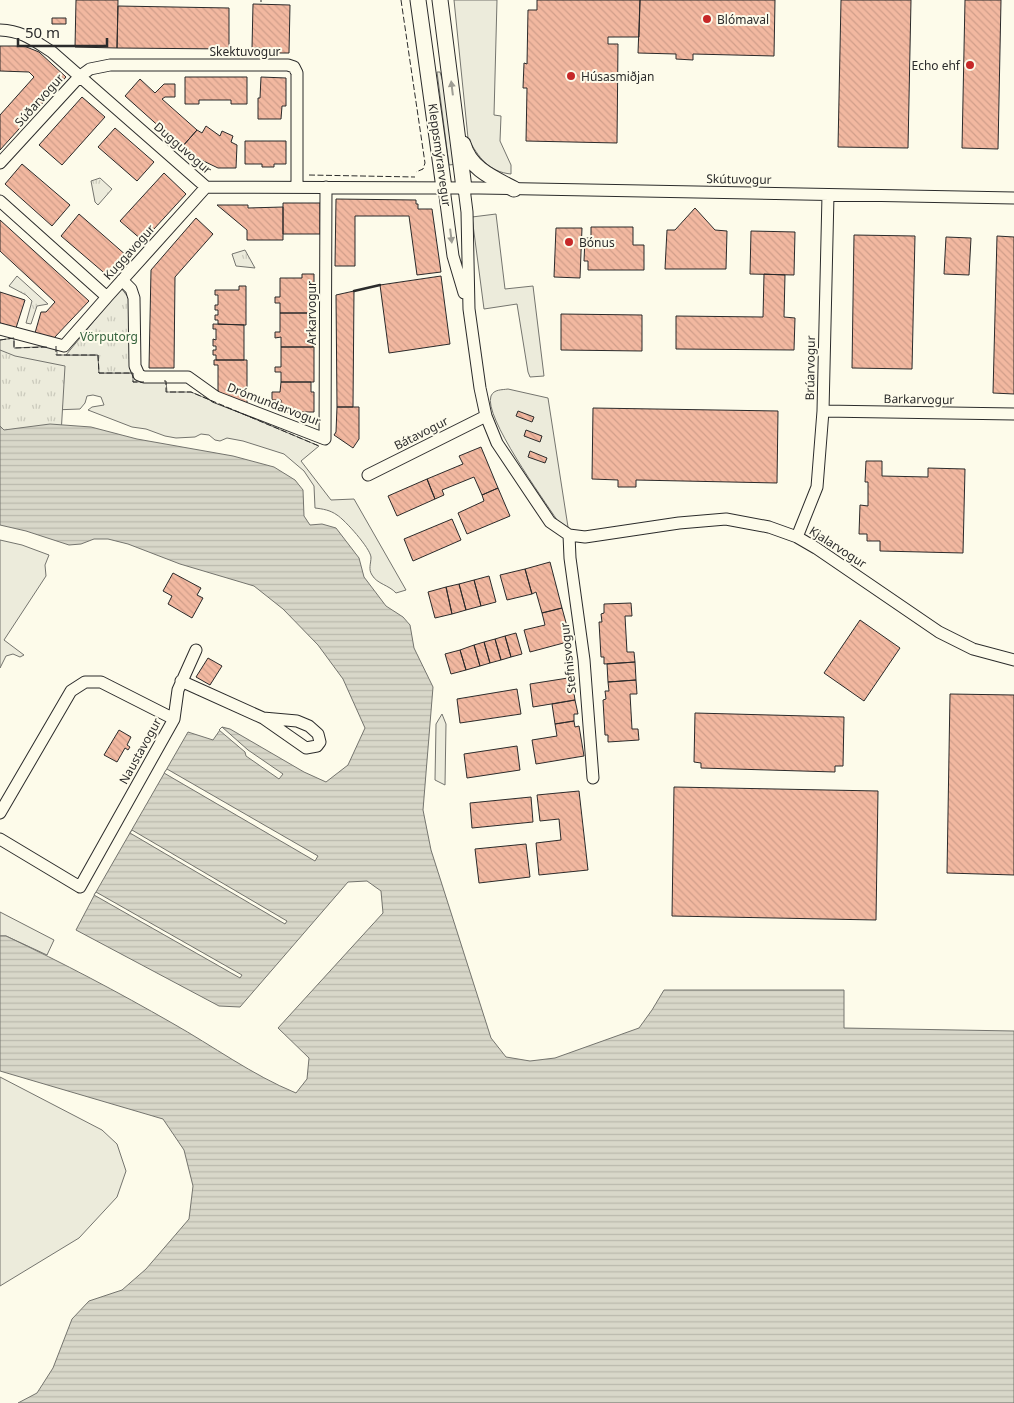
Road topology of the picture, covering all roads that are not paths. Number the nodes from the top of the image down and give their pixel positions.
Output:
1 (418, 0) edge
2 (440, 0) edge
3 (0, 30) edge
4 (79, 77) junction
5 (456, 121) junction
6 (0, 163) edge
7 (206, 187) junction
8 (297, 187) junction
9 (326, 187) junction
10 (444, 188) junction
11 (464, 188) junction
12 (514, 189) junction
13 (828, 195) junction
14 (1014, 198) edge
15 (0, 201) edge
16 (122, 280) junction
17 (107, 297) junction
18 (469, 309) junction
19 (0, 329) edge
20 (823, 411) junction
21 (1014, 414) edge
22 (486, 416) junction
23 (325, 439) joint
24 (368, 475) dead end
25 (569, 535) junction
26 (797, 537) junction
27 (196, 650) dead end
28 (1014, 660) edge
29 (181, 681) junction
30 (263, 718) dead end
31 (174, 719) junction
32 (593, 778) dead end
33 (0, 813) edge
34 (0, 839) edge

1 - 10 street, Kleppsmýrarvegur
5 -> 2 street, Kleppsmýrarvegur
3 - 4 street, Dugguvogur
4 - 6 street, Súðarvogur
4 - 7 street, Dugguvogur
4 - 8 street, Skektuvogur
5 - 11 street, Kleppsmýrarvegur
5 - 12 street
7 - 8 street, Dugguvogur
7 - 16 street, Kuggavogur
8 - 9 street, Dugguvogur
9 - 10 street, Dugguvogur
9 - 23 street, Arkarvogur
10 - 11 street
10 -> 18 street, Kleppsmýrarvegur
11 - 12 street, Skútuvogur
11 - 18 street, Kleppsmýrarvegur
12 - 13 street, Skútuvogur
13 - 14 street, Skútuvogur
13 - 20 street, Brúarvogur
15 - 17 street, Kuggavogur
16 - 17 street, Kuggavogur
16 - 23 street, Drómundarvogur
17 - 19 street
18 - 22 street, Kleppsmýrarvegur
20 - 21 street, Barkarvogur
20 - 26 street, Brúarvogur
22 - 24 street, Bátavogur
22 - 25 street, Kleppsmýrarvegur
25 - 26 street, Kjalarvogur
25 - 32 street, Stefnisvogur
26 - 28 street, Kjalarvogur
27 - 29 street
29 - 30 street
29 - 31 street
31 - 33 street, Naustavogur
31 - 34 street, Naustavogur

